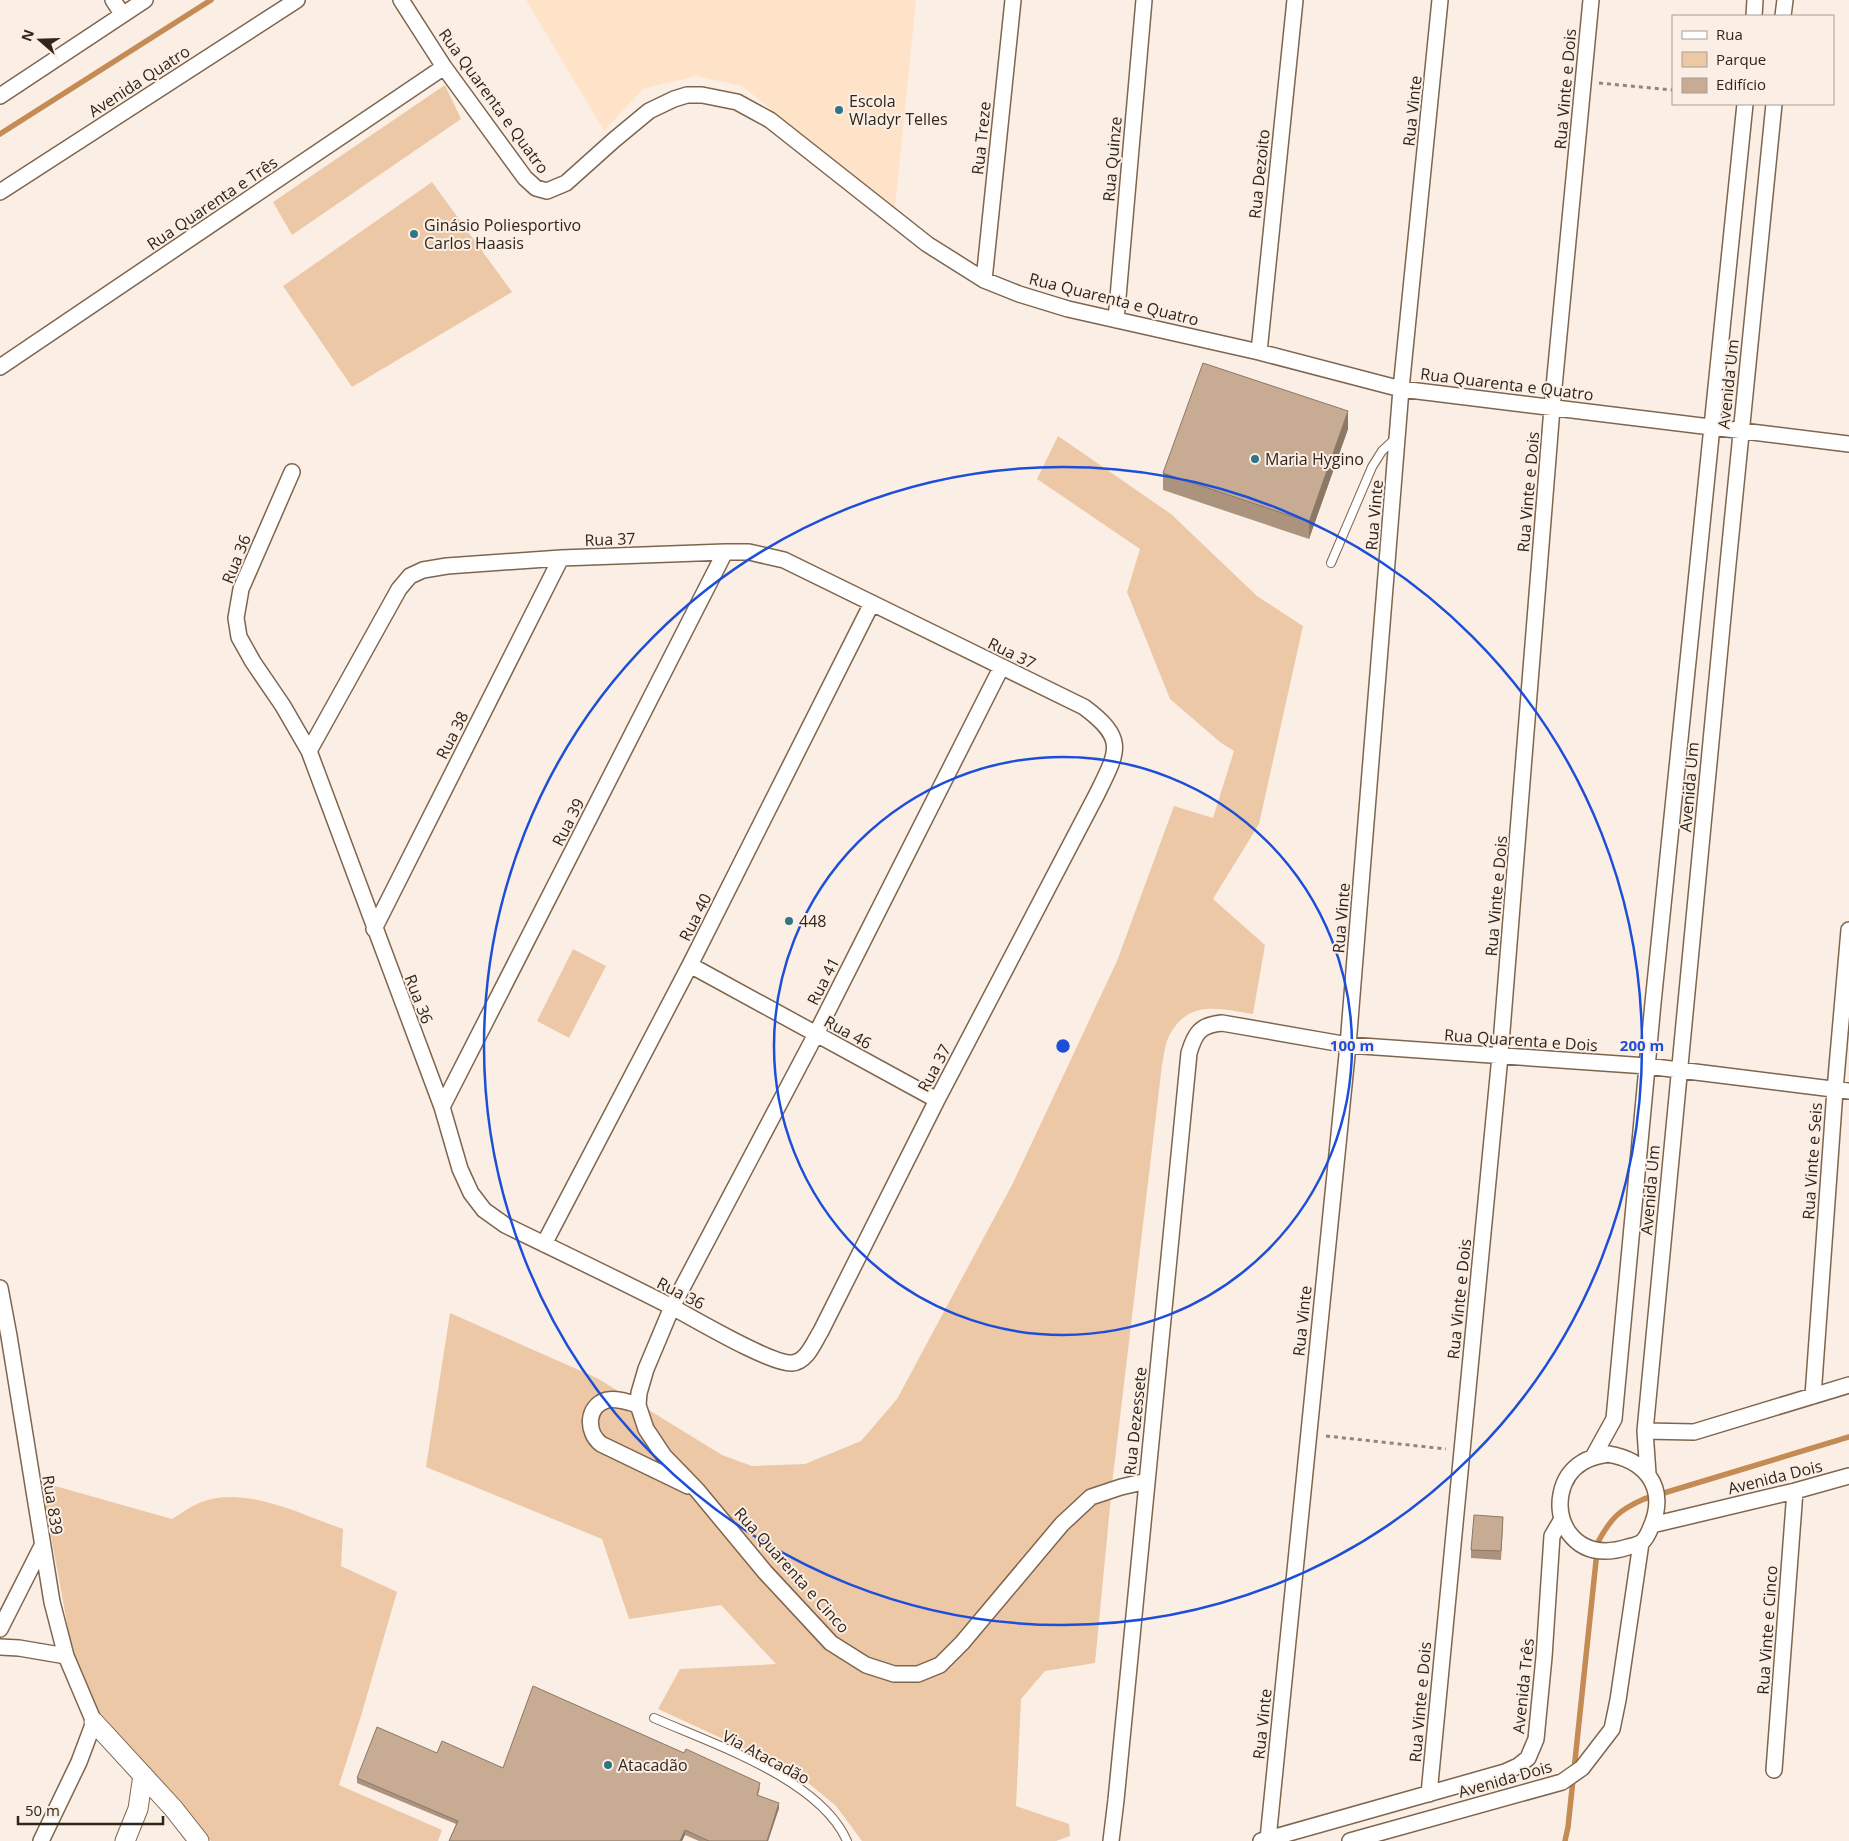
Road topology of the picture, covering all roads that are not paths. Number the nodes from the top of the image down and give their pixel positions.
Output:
1 (113, 0) edge
2 (146, 0) edge
3 (297, 0) edge
4 (401, 0) edge
5 (1013, 0) edge
6 (1144, 0) edge
7 (1295, 0) edge
8 (1440, 0) edge
9 (1591, 0) edge
10 (1755, 0) edge
11 (1785, 0) edge
12 (122, 14) junction
13 (1754, 15) edge
14 (1784, 15) edge
15 (444, 67) junction
16 (2, 91) edge
17 (1745, 105) edge
18 (1774, 105) edge
19 (0, 192) edge
20 (984, 280) junction
21 (1116, 320) junction
22 (1258, 352) junction
23 (0, 367) edge
24 (1401, 389) junction
25 (1552, 408) junction
26 (1711, 427) junction
27 (1741, 431) junction
28 (1399, 435) junction
29 (1849, 444) edge
30 (292, 472) dead end
31 (725, 552) junction
32 (561, 558) junction
33 (1331, 562) dead end
34 (872, 603) junction
35 (1001, 668) junction
36 (309, 751) junction
37 (374, 928) junction
38 (1849, 930) edge
39 (690, 965) junction
40 (1222, 1023) joint
41 (816, 1034) junction
42 (1348, 1045) junction
43 (1500, 1056) junction
44 (1647, 1066) junction
45 (1679, 1070) junction
46 (1842, 1090) edge
47 (937, 1100) junction
48 (442, 1107) junction
49 (544, 1244) junction
50 (0, 1288) edge
51 (672, 1308) junction
52 (5, 1334) edge
53 (0, 1353) edge
54 (805, 1356) joint
55 (1849, 1386) edge
56 (1813, 1396) junction
57 (638, 1405) junction
58 (1646, 1431) junction
59 (1593, 1457) junction
60 (1648, 1474) junction
61 (1849, 1476) edge
62 (1147, 1482) junction
63 (697, 1490) junction
64 (1795, 1491) junction
65 (1562, 1519) junction
66 (1652, 1525) junction
67 (1640, 1543) junction
68 (42, 1546) junction
69 (0, 1629) edge
70 (0, 1648) edge
71 (66, 1656) junction
72 (654, 1718) dead end
73 (94, 1722) junction
74 (1774, 1770) dead end
75 (143, 1775) junction
76 (1429, 1794) junction
77 (1264, 1840) edge
78 (41, 1841) edge
79 (125, 1841) edge
80 (199, 1841) edge
81 (847, 1841) edge
82 (1111, 1841) edge
83 (1350, 1841) edge

1 - 12 street
2 - 12 street
3 - 19 street, Avenida Quatro
4 - 15 street, Rua Quarenta e Quatro
5 - 20 street, Rua Treze
6 - 21 street, Rua Quinze
7 - 22 street, Rua Dezoito
8 - 24 street, Rua Vinte
9 - 25 street, Rua Vinte e Dois
10 - 13 street
11 - 14 street
12 - 16 street
15 - 20 street, Rua Quarenta e Quatro
15 - 23 street, Rua Quarenta e Três
17 - 26 street, Avenida Um
18 - 27 street, Avenida Um
20 - 21 street, Rua Quarenta e Quatro
21 - 22 street, Rua Quarenta e Quatro
22 - 24 street, Rua Quarenta e Quatro
24 - 25 street, Rua Quarenta e Quatro
24 - 28 street, Rua Vinte
25 - 26 street, Rua Quarenta e Quatro
25 - 43 street, Rua Vinte e Dois
26 - 27 street, Rua Quarenta e Quatro
26 - 44 street, Avenida Um
27 - 29 street, Rua Quarenta e Quatro
27 - 45 street, Avenida Um
28 - 33 lane
28 - 42 street, Rua Vinte
30 - 36 street, Rua 36
31 - 32 street, Rua 37
31 - 34 street, Rua 37
31 - 48 street, Rua 39
32 - 36 street, Rua 37
32 - 37 street, Rua 38
34 - 35 street, Rua 37
34 - 39 street, Rua 40
35 - 41 street, Rua 41
35 - 47 street, Rua 37
36 - 37 street, Rua 36
37 - 48 street, Rua 36
38 - 46 street, Rua Vinte e Seis
39 - 41 street, Rua 46
39 - 49 street, Rua 40
40 - 42 street, Rua Quarenta e Dois
40 - 62 street, Rua Dezessete
41 - 47 street, Rua 46
41 - 51 street, Rua 41
42 - 43 street, Rua Quarenta e Dois
42 - 77 street, Rua Vinte
43 - 44 street, Rua Quarenta e Dois
43 - 76 street, Rua Vinte e Dois
44 - 45 street, Rua Quarenta e Dois
44 - 59 street, Avenida Um
45 - 46 street, Rua Quarenta e Dois
45 - 58 street, Avenida Um
46 - 56 street, Rua Vinte e Seis
47 - 54 street, Rua 37
48 - 49 street, Rua 36
49 - 51 street, Rua 36
50 - 52 street, Rua 839
51 - 54 street, Rua 36
51 - 57 street, Rua Quarenta e Cinco
52 - 53 street
52 - 68 street, Rua 839
55 - 56 street
56 - 58 street
57 - 63 street, Rua Quarenta e Cinco
57 - 63 street
58 - 60 street, Avenida Um
59 - 60 street
59 - 65 street
60 - 66 street
61 - 64 street, Avenida Dois
62 - 63 street, Rua Quarenta e Cinco
62 - 82 street, Rua Dezessete
64 - 66 street, Avenida Dois
64 - 74 street, Rua Vinte e Cinco
65 - 67 street
65 - 76 street, Avenida Três
66 - 67 street
67 - 83 street, Avenida Dois
68 - 69 street
68 - 71 street, Rua 839
70 - 71 street
71 - 73 street, Rua 839
72 - 81 lane, Via Atacadão
73 - 75 street
73 - 78 street
75 - 79 street
75 - 80 street
76 - 77 street, Avenida Três

